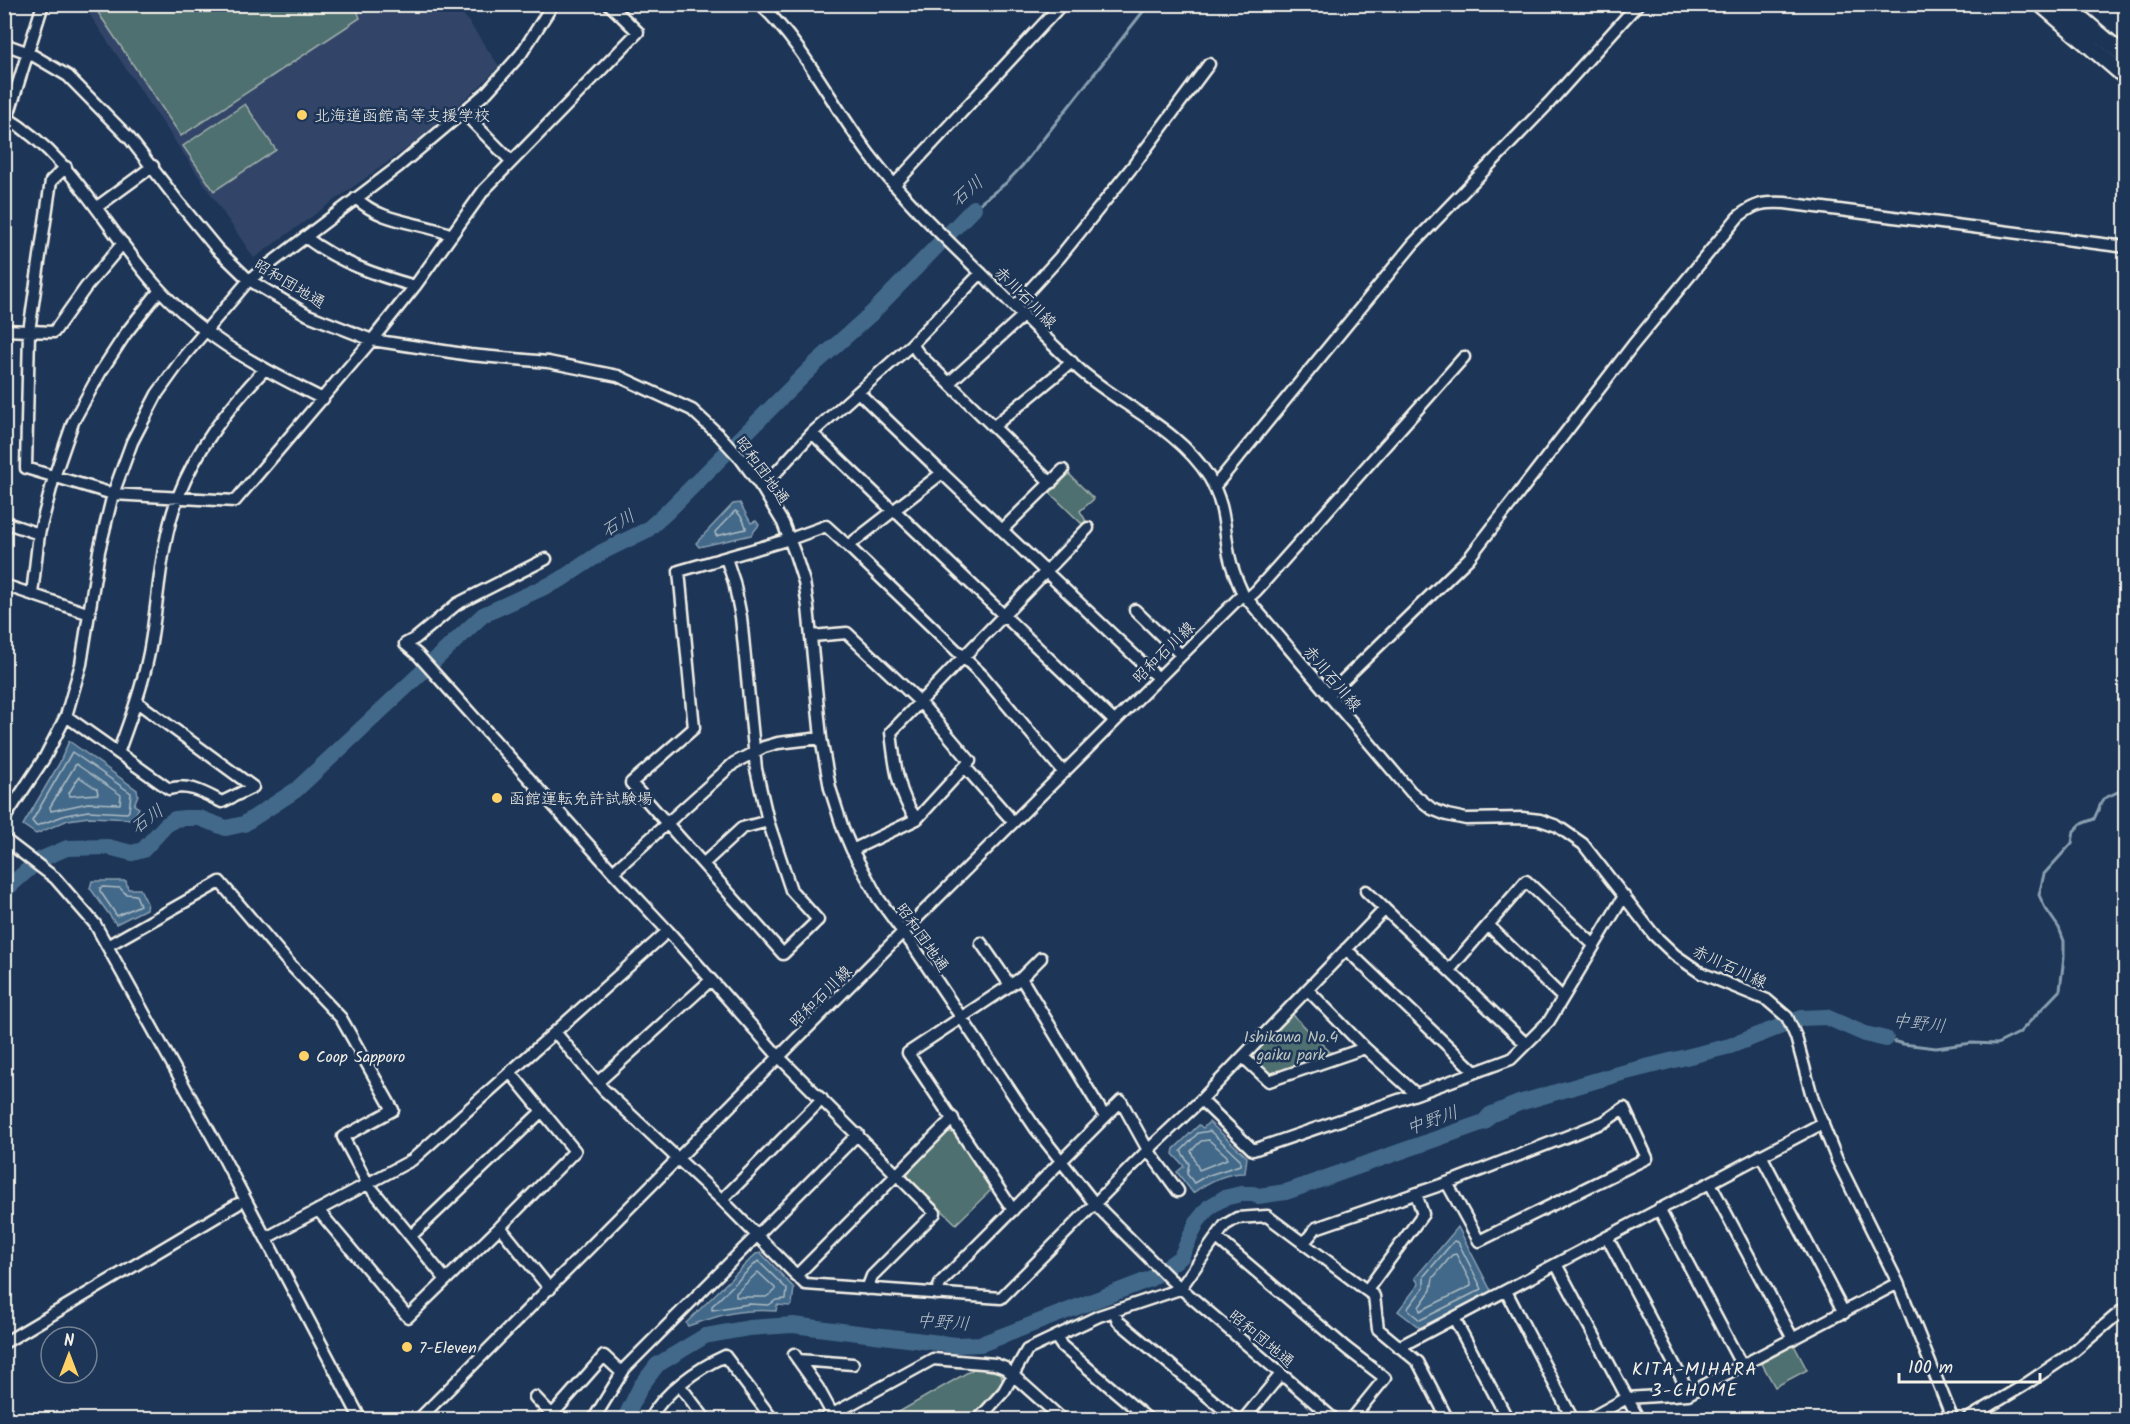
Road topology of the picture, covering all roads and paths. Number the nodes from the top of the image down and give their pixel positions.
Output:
1 (43, 4) edge
2 (553, 4) edge
3 (609, 4) edge
4 (760, 4) edge
5 (1062, 4) edge
6 (1638, 4) edge
7 (2041, 4) edge
8 (2064, 4) edge
9 (4, 45) edge
10 (29, 53) junction
11 (2126, 57) edge
12 (1209, 64) dead end
13 (2126, 77) edge
14 (463, 112) junction
15 (5, 121) edge
16 (511, 161) junction
17 (153, 166) junction
18 (66, 167) junction
19 (894, 185) junction
20 (356, 198) junction
21 (97, 207) junction
22 (452, 235) junction
23 (305, 237) junction
24 (123, 243) junction
25 (2126, 248) edge
26 (981, 273) junction
27 (249, 280) junction
28 (415, 286) junction
29 (160, 290) junction
30 (1015, 306) junction
31 (1024, 315) junction
32 (4, 330) edge
33 (29, 331) junction
34 (206, 331) junction
35 (372, 340) junction
36 (912, 344) junction
37 (1464, 357) dead end
38 (1072, 363) junction
39 (264, 369) junction
40 (950, 382) junction
41 (858, 392) junction
42 (323, 399) junction
43 (994, 426) junction
44 (812, 433) junction
45 (1063, 471) dead end
46 (942, 472) junction
47 (54, 477) junction
48 (1051, 483) junction
49 (1214, 487) junction
50 (762, 488) junction
51 (113, 494) junction
52 (178, 498) junction
53 (894, 510) junction
54 (4, 522) edge
55 (1088, 528) dead end
56 (1003, 529) junction
57 (39, 534) junction
58 (790, 539) junction
59 (848, 546) junction
60 (726, 558) junction
61 (546, 559) dead end
62 (1046, 571) junction
63 (4, 585) edge
64 (32, 594) junction
65 (1245, 596) junction
66 (1135, 610) dead end
67 (90, 614) junction
68 (1004, 614) junction
69 (812, 636) junction
70 (1181, 655) junction
71 (963, 657) junction
72 (1158, 678) junction
73 (1328, 695) junction
74 (137, 702) junction
75 (920, 702) junction
76 (66, 716) junction
77 (1113, 721) junction
78 (821, 738) junction
79 (754, 752) junction
80 (118, 753) junction
81 (965, 766) junction
82 (1064, 773) junction
83 (1008, 816) dead end
84 (4, 819) edge
85 (917, 819) junction
86 (768, 821) junction
87 (668, 824) junction
88 (4, 839) edge
89 (852, 850) junction
90 (703, 864) junction
91 (613, 873) junction
92 (1366, 891) dead end
93 (1624, 896) junction
94 (1385, 909) junction
95 (1489, 926) junction
96 (668, 931) junction
97 (902, 933) junction
98 (981, 943) dead end
99 (1594, 945) junction
100 (107, 946) junction
101 (1346, 950) junction
102 (1041, 958) dead end
103 (1450, 969) junction
104 (1021, 978) junction
105 (711, 980) junction
106 (1010, 986) junction
107 (1308, 990) junction
108 (1562, 997) junction
109 (961, 1019) junction
110 (555, 1032) junction
111 (1526, 1044) junction
112 (1365, 1048) junction
113 (778, 1057) junction
114 (1243, 1057) junction
115 (510, 1072) junction
116 (1475, 1072) junction
117 (598, 1082) junction
118 (1416, 1094) junction
119 (822, 1099) junction
120 (1201, 1100) junction
121 (542, 1111) junction
122 (1105, 1117) junction
123 (953, 1118) junction
124 (1823, 1124) junction
125 (858, 1134) junction
126 (1148, 1150) junction
127 (1761, 1155) junction
128 (678, 1160) junction
129 (1061, 1162) junction
130 (897, 1174) junction
131 (1447, 1183) junction
132 (1710, 1183) junction
133 (368, 1184) junction
134 (1178, 1191) dead end
135 (1416, 1194) junction
136 (722, 1200) junction
137 (238, 1204) dead end
138 (1095, 1204) junction
139 (1659, 1209) junction
140 (318, 1210) junction
141 (1013, 1210) junction
142 (500, 1227) junction
143 (411, 1236) junction
144 (756, 1236) junction
145 (1607, 1237) junction
146 (266, 1238) junction
147 (1216, 1238) junction
148 (1304, 1243) junction
149 (1556, 1264) junction
150 (796, 1276) junction
151 (446, 1280) junction
152 (1898, 1283) junction
153 (550, 1288) junction
154 (867, 1288) junction
155 (1180, 1289) junction
156 (1366, 1290) junction
157 (1506, 1291) junction
158 (936, 1294) junction
159 (2126, 1307) edge
160 (1114, 1311) junction
161 (1844, 1313) junction
162 (1454, 1318) junction
163 (1056, 1337) junction
164 (1793, 1339) junction
165 (4, 1343) edge
166 (1400, 1347) junction
167 (853, 1364) dead end
168 (1742, 1366) junction
169 (621, 1372) junction
170 (1281, 1374) junction
171 (1013, 1376) junction
172 (680, 1386) junction
173 (1688, 1394) junction
174 (535, 1397) dead end
175 (1627, 1398) junction
176 (555, 1417) edge
177 (834, 1417) edge
178 (362, 1419) edge
179 (418, 1419) edge
180 (593, 1419) edge
181 (649, 1419) edge
182 (706, 1419) edge
183 (773, 1419) edge
184 (822, 1419) edge
185 (978, 1419) edge
186 (1063, 1419) edge
187 (1149, 1419) edge
188 (1236, 1419) edge
189 (1243, 1419) edge
190 (1335, 1419) edge
191 (1351, 1419) edge
192 (1448, 1419) edge
193 (1508, 1419) edge
194 (1574, 1419) edge
195 (1587, 1419) edge
196 (1639, 1419) edge
197 (1953, 1419) edge
198 (1966, 1419) edge

1 - 10 street
2 - 14 street
3 - 16 street
4 - 19 street
5 - 19 street
6 - 49 street
7 - 13 highway
8 - 11 highway
9 - 10 street, 昭和団地通
10 - 15 street
10 - 17 street, 昭和団地通
12 - 30 street
14 - 16 street
14 - 20 street
15 - 18 street
16 - 22 street
17 - 21 street
17 - 27 street, 昭和団地通
18 - 21 street
18 - 33 street
19 - 26 street, 赤川石川線
20 - 22 street
20 - 23 street
21 - 24 street
22 - 28 street
23 - 27 street
23 - 28 street
24 - 29 street
24 - 33 street
25 - 73 street
26 - 30 street, 赤川石川線
26 - 36 street
27 - 34 street
27 - 35 street, 昭和団地通
28 - 35 street
29 - 34 street
29 - 47 street
30 - 31 street, 赤川石川線
31 - 38 street, 赤川石川線
31 - 40 street
32 - 33 street
33 - 47 street
34 - 39 street
34 - 51 street
35 - 42 street
35 - 50 street, 昭和団地通
36 - 40 street
36 - 41 street
37 - 65 street, 昭和石川線
38 - 43 street
38 - 49 street, 赤川石川線
39 - 42 street
39 - 52 street
40 - 43 street
41 - 44 street
41 - 46 street
42 - 52 street
43 - 48 street
44 - 50 street
44 - 53 street
45 - 48 street
46 - 53 street
46 - 56 street
47 - 51 street
47 - 57 street
48 - 56 street
49 - 65 street, 赤川石川線
50 - 58 street, 昭和団地通
51 - 52 street
51 - 67 street
52 - 74 street
53 - 59 street
53 - 68 street
54 - 57 street
55 - 62 street
56 - 62 street
57 - 64 street
58 - 59 street
58 - 60 street
58 - 69 street, 昭和団地通
59 - 71 street
60 - 79 street
60 - 87 street
61 - 91 street
62 - 68 street
62 - 72 street
63 - 64 street
64 - 67 street
65 - 70 street, 昭和石川線
65 - 73 street, 赤川石川線
66 - 70 street
67 - 76 street
68 - 71 street
68 - 77 street
69 - 75 street
69 - 78 street, 昭和団地通
70 - 72 street, 昭和石川線
71 - 75 street
71 - 82 street
72 - 77 street, 昭和石川線
73 - 93 street, 赤川石川線
74 - 80 street
74 - 80 street
75 - 81 street
75 - 85 street
76 - 80 street
76 - 84 street
77 - 82 street, 昭和石川線
78 - 79 street
78 - 89 street, 昭和団地通
79 - 86 street
79 - 87 street
81 - 83 street
81 - 85 street
82 - 97 street, 昭和石川線
85 - 89 street
86 - 90 street
86 - 90 street
87 - 90 street
87 - 91 street
88 - 100 street
89 - 97 street, 昭和団地通
91 - 96 street
92 - 94 street
93 - 99 street
93 - 124 street, 赤川石川線
94 - 101 street
94 - 103 street
95 - 99 street
95 - 103 street
95 - 108 street
96 - 105 street
96 - 110 street
97 - 109 street, 昭和団地通
97 - 113 street, 昭和石川線
98 - 106 street
99 - 108 street
100 - 133 street
100 - 146 street
101 - 107 street
101 - 116 street
102 - 104 street
103 - 111 street
104 - 106 street
104 - 122 street
105 - 113 street
105 - 117 street
106 - 109 street
107 - 112 street
107 - 114 street
108 - 111 street
109 - 123 street
109 - 129 street, 昭和団地通
110 - 115 street
110 - 117 street
111 - 116 street
112 - 114 street
112 - 118 street
113 - 119 street
113 - 128 street, 昭和石川線
114 - 120 street
115 - 121 street
115 - 133 street
116 - 118 street
117 - 128 street
118 - 120 street
119 - 125 street
119 - 136 street
120 - 126 street
121 - 142 street
121 - 143 street
122 - 126 street
122 - 129 street
123 - 130 street
123 - 141 street
124 - 127 street
124 - 152 street
125 - 130 street
125 - 144 street
126 - 134 street
126 - 138 street
127 - 132 street
127 - 161 street
128 - 136 street
128 - 153 street, 昭和石川線
129 - 138 street, 昭和団地通
129 - 141 street
130 - 150 street
130 - 154 street
131 - 131 street
131 - 135 street
132 - 139 street
132 - 164 street
133 - 140 street
133 - 143 street
135 - 148 street
135 - 156 street
136 - 144 street
137 - 165 street
138 - 155 street, 昭和団地通
138 - 158 street
139 - 145 street
139 - 168 street
140 - 146 street
140 - 151 street
141 - 158 street
142 - 151 street
142 - 153 street
143 - 151 street
144 - 150 street
144 - 169 street
145 - 149 street
145 - 173 street
146 - 178 street
147 - 148 street
147 - 155 street
147 - 191 street
148 - 156 street
149 - 157 street
149 - 175 street
150 - 154 street
152 - 161 street
152 - 197 street
153 - 179 street, 昭和石川線
154 - 158 street
155 - 160 street
155 - 170 street, 昭和団地通
156 - 166 street
157 - 162 street
157 - 194 street
159 - 198 street
160 - 163 street
160 - 188 street
161 - 164 street
162 - 166 street
162 - 193 street
163 - 171 street
163 - 187 street
164 - 168 street
166 - 192 street
167 - 177 street
168 - 173 street
169 - 176 street
169 - 180 street
170 - 189 street
170 - 190 street, 昭和団地通
171 - 177 street
171 - 185 street
171 - 186 street
172 - 181 street
172 - 182 street
172 - 183 street
173 - 175 street
174 - 176 street
175 - 195 street
175 - 196 street
177 - 184 street

